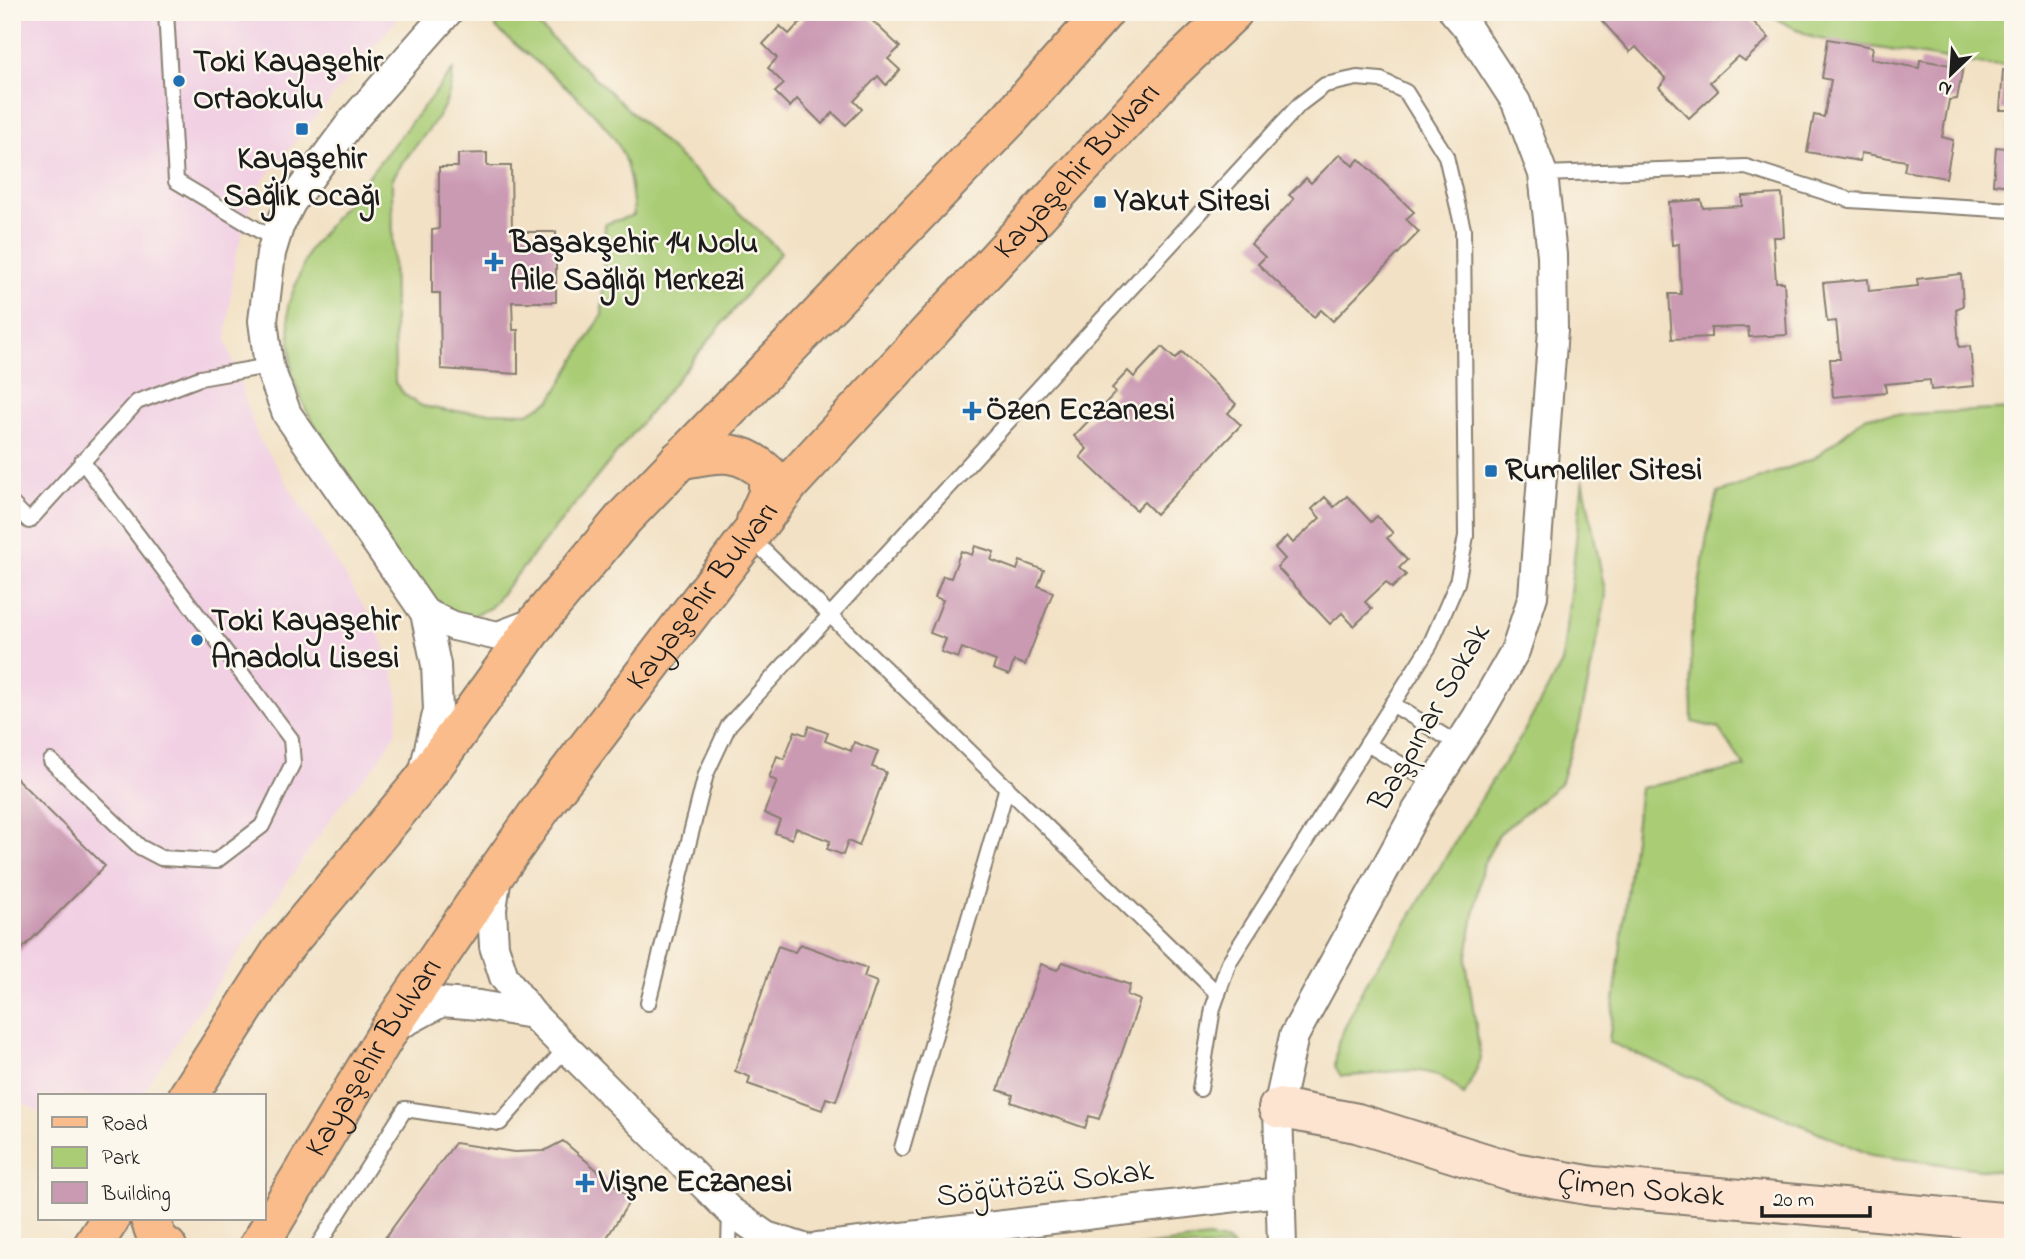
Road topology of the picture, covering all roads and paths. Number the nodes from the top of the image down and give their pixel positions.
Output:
1 (166, 12) edge
2 (447, 12) edge
3 (1104, 12) edge
4 (1233, 12) edge
5 (1454, 12) edge
6 (1543, 174) junction
7 (2013, 210) edge
8 (275, 240) junction
9 (269, 366) junction
10 (679, 460) junction
11 (82, 461) junction
12 (12, 504) edge
13 (749, 536) junction
14 (425, 613) junction
15 (832, 615) junction
16 (538, 621) junction
17 (1392, 704) junction
18 (1367, 744) junction
19 (1460, 744) junction
20 (51, 761) dead end
21 (421, 783) junction
22 (1434, 783) junction
23 (1007, 787) junction
24 (498, 870) junction
25 (1218, 994) junction
26 (648, 1003) dead end
27 (532, 1014) junction
28 (389, 1030) junction
29 (566, 1048) junction
30 (1200, 1088) dead end
31 (193, 1090) edge
32 (1278, 1108) junction
33 (902, 1148) dead end
34 (1280, 1192) junction
35 (730, 1211) junction
36 (109, 1220) edge
37 (150, 1220) edge
38 (2013, 1223) edge
39 (773, 1243) edge
40 (257, 1246) edge
41 (92, 1247) edge
42 (167, 1247) edge
43 (317, 1247) edge
44 (729, 1247) edge
45 (801, 1247) edge
46 (818, 1247) edge
47 (1282, 1247) edge

1 - 8 lane
2 - 8 street
3 - 10 main road
4 - 13 main road, Kayaşehir Bulvarı
5 - 6 street, Başpınar Sokak
6 - 7 lane
6 - 19 street, Başpınar Sokak
8 - 9 street
9 - 11 lane
9 - 14 street
10 - 13 main road
10 - 16 main road
11 - 12 lane
11 - 20 lane
13 - 15 lane
13 - 24 main road, Kayaşehir Bulvarı
14 - 16 street
14 - 21 street
15 - 17 lane
15 - 23 lane
15 - 26 lane
16 - 21 main road
17 - 18 lane
17 - 19 lane
18 - 22 lane
18 - 25 lane
19 - 22 street, Başpınar Sokak
21 - 31 main road
22 - 32 street, Başpınar Sokak
23 - 25 lane
23 - 33 lane
24 - 27 street
24 - 28 main road, Kayaşehir Bulvarı
25 - 30 lane
27 - 28 street
27 - 29 street
28 - 40 main road, Kayaşehir Bulvarı
29 - 35 street
29 - 43 lane
32 - 34 street, Başpınar Sokak
32 - 38 main road, Çimen Sokak
34 - 46 street, Söğütözü Sokak
34 - 47 street, Başpınar Sokak
35 - 39 street
35 - 44 lane
36 - 41 main road
37 - 42 main road
39 - 45 street

